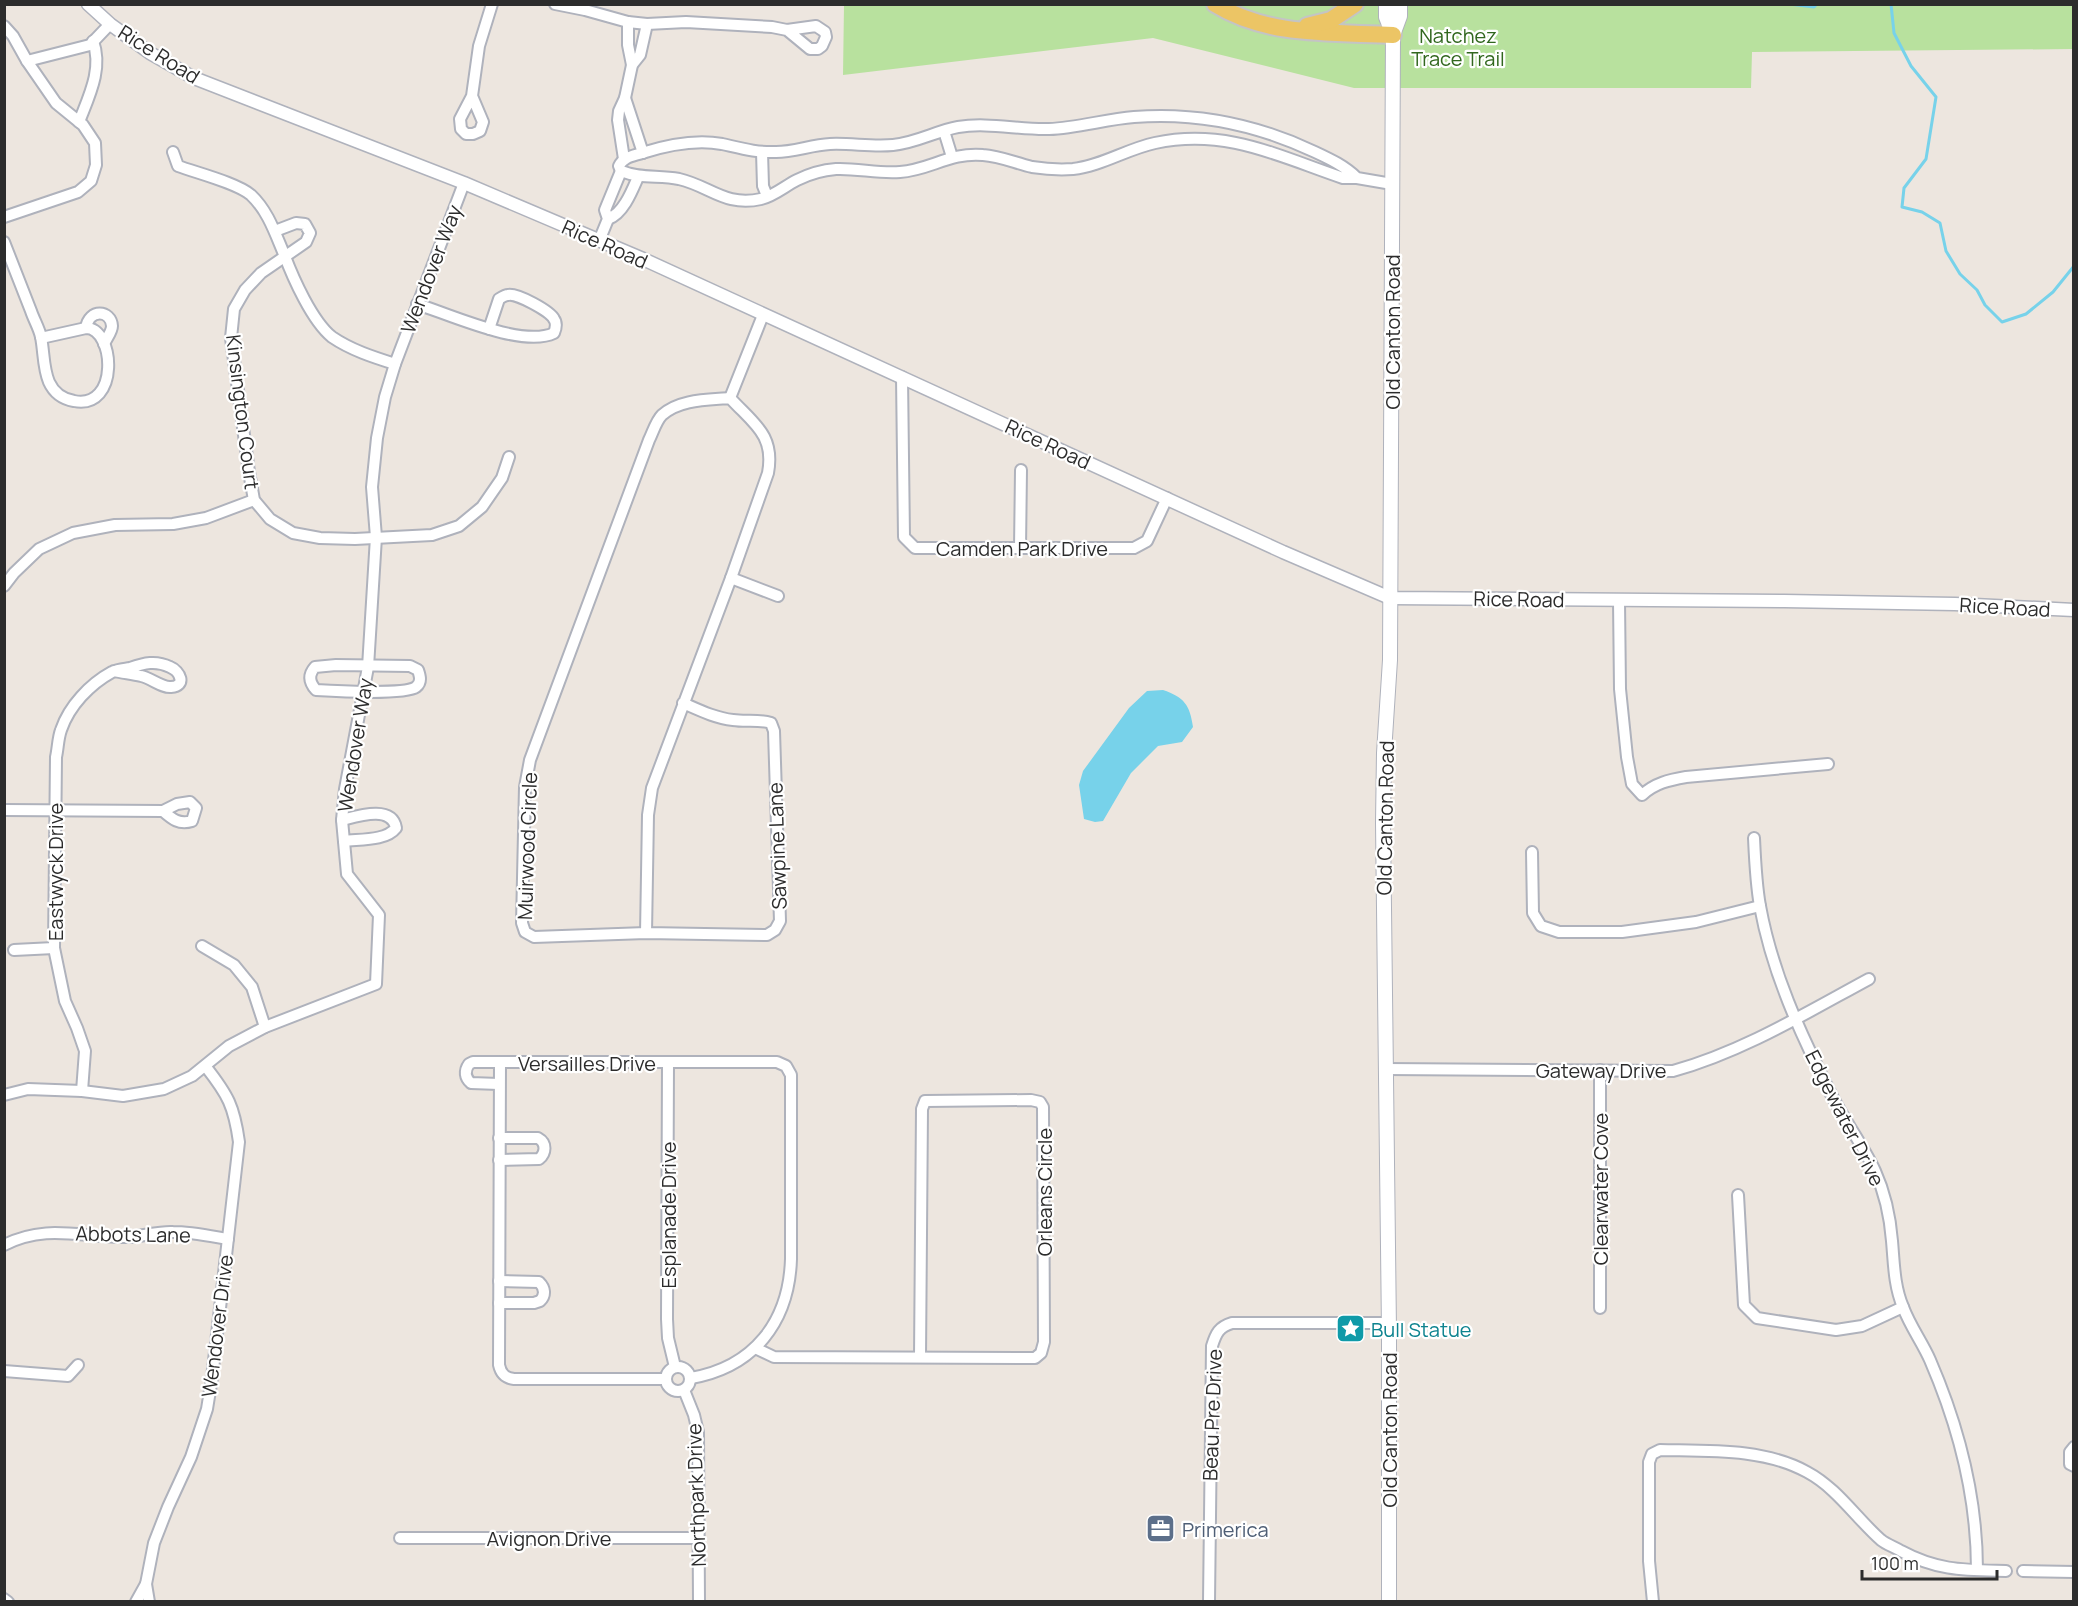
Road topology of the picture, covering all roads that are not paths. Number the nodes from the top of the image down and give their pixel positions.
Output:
1 (492, 4) edge
2 (555, 4) edge
3 (1215, 4) edge
4 (1355, 4) edge
5 (1386, 4) edge
6 (1400, 4) edge
7 (95, 7) edge
8 (628, 22) junction
9 (110, 24) junction
10 (647, 24) junction
11 (4, 26) edge
12 (787, 30) dead end
13 (1285, 30) junction
14 (1393, 35) junction
15 (93, 41) junction
16 (27, 61) junction
17 (632, 64) junction
18 (472, 96) dead end
19 (625, 98) junction
20 (1208, 118) junction
21 (79, 122) junction
22 (944, 131) junction
23 (1276, 135) junction
24 (1206, 139) junction
25 (1271, 151) junction
26 (173, 152) dead end
27 (762, 152) junction
28 (643, 153) junction
29 (952, 157) junction
30 (624, 159) junction
31 (621, 171) junction
32 (638, 177) junction
33 (1357, 178) junction
34 (464, 183) junction
35 (1392, 184) junction
36 (767, 196) junction
37 (4, 217) edge
38 (608, 219) junction
39 (275, 231) junction
40 (599, 240) junction
41 (4, 242) edge
42 (284, 256) junction
43 (417, 304) junction
44 (763, 315) junction
45 (86, 328) junction
46 (489, 329) junction
47 (41, 338) junction
48 (104, 344) junction
49 (395, 364) junction
50 (902, 377) junction
51 (730, 398) junction
52 (509, 457) dead end
53 (1021, 470) dead end
54 (1167, 498) junction
55 (255, 500) junction
56 (376, 537) junction
57 (1020, 548) junction
58 (731, 578) junction
59 (4, 586) edge
60 (778, 596) dead end
61 (1390, 598) junction
62 (1619, 601) junction
63 (2073, 610) edge
64 (368, 666) junction
65 (114, 671) junction
66 (363, 692) junction
67 (683, 704) junction
68 (1828, 764) dead end
69 (4, 810) edge
70 (55, 811) junction
71 (163, 811) dead end
72 (342, 820) junction
73 (1754, 838) dead end
74 (344, 841) junction
75 (1532, 852) dead end
76 (1760, 906) junction
77 (646, 933) junction
78 (202, 946) dead end
79 (54, 948) junction
80 (14, 950) dead end
81 (1869, 979) dead end
82 (1794, 1020) junction
83 (265, 1027) junction
84 (500, 1062) junction
85 (668, 1063) junction
86 (206, 1066) junction
87 (1384, 1069) junction
88 (1600, 1070) junction
89 (499, 1084) junction
90 (82, 1091) junction
91 (4, 1095) edge
92 (500, 1138) junction
93 (499, 1160) junction
94 (1738, 1195) dead end
95 (228, 1239) junction
96 (4, 1245) edge
97 (499, 1281) junction
98 (499, 1303) junction
99 (1903, 1307) junction
100 (1600, 1308) dead end
101 (1389, 1323) junction
102 (755, 1348) junction
103 (921, 1357) junction
104 (78, 1365) dead end
105 (675, 1367) junction
106 (4, 1371) edge
107 (691, 1378) junction
108 (666, 1379) junction
109 (684, 1390) junction
110 (2073, 1446) edge
111 (2073, 1466) edge
112 (400, 1538) dead end
113 (698, 1538) junction
114 (1977, 1570) junction
115 (2023, 1570) dead end
116 (2006, 1571) dead end
117 (2073, 1572) edge
118 (146, 1584) junction
119 (136, 1602) edge
120 (149, 1602) edge
121 (699, 1602) edge
122 (1209, 1602) edge
123 (1389, 1602) edge
124 (1653, 1602) edge

1 - 18 street
2 - 8 street
3 - 13 main road
4 - 13 main road
5 - 14 main road, Old Canton Road
6 - 14 main road, Old Canton Road
7 - 9 street, Rice Road
8 - 10 street
8 - 17 street
9 - 15 street
9 - 34 street, Rice Road
10 - 12 street
10 - 17 street
11 - 16 street
13 - 14 main road
14 - 35 main road, Old Canton Road
15 - 16 street
15 - 21 street
16 - 21 street
17 - 19 street
19 - 28 street
19 - 30 street
20 - 22 street
20 - 23 street
20 - 24 street
21 - 37 street
22 - 27 street
22 - 29 street
23 - 25 street
23 - 33 street
24 - 25 street
24 - 29 street
25 - 33 street
26 - 39 street
27 - 28 street
27 - 36 street
28 - 30 street
29 - 36 street
30 - 31 street
31 - 32 street
31 - 38 street
32 - 36 street
32 - 38 street
33 - 35 street
34 - 40 street, Rice Road
34 - 43 street, Wendover Way
35 - 61 main road, Old Canton Road
38 - 40 street
39 - 42 street
39 - 42 street, Kinsington Court
40 - 44 street, Rice Road
41 - 47 street
42 - 49 street
42 - 55 street, Kinsington Court
43 - 46 street
43 - 49 street, Wendover Way
44 - 50 street, Rice Road
44 - 51 street
45 - 47 street
45 - 48 street
45 - 48 street
46 - 46 street
47 - 48 street
49 - 56 street, Wendover Way
50 - 54 street, Rice Road
50 - 57 street, Camden Park Drive
51 - 58 street
51 - 77 street, Muirwood Circle
52 - 56 street, Kinsington Court
53 - 57 street
54 - 57 street, Camden Park Drive
54 - 61 street, Rice Road
55 - 56 street, Kinsington Court
55 - 59 street
56 - 64 street, Wendover Way
58 - 60 street
58 - 67 street
61 - 62 street, Rice Road
61 - 87 main road, Old Canton Road
62 - 63 street, Rice Road
62 - 68 street
64 - 66 street, Wendover Way
64 - 66 street
64 - 66 street
65 - 65 street, Eastwyck Drive
65 - 70 street, Eastwyck Drive
66 - 72 street, Wendover Way
67 - 77 street
67 - 77 street, Sawpine Lane
69 - 70 street
70 - 71 street
70 - 79 street, Eastwyck Drive
72 - 74 street, Wendover Way
72 - 74 street
73 - 76 street, Edgewater Drive
74 - 83 street, Wendover Way
75 - 76 street
76 - 82 street, Edgewater Drive
78 - 83 street
79 - 80 street
79 - 90 street, Eastwyck Drive
81 - 82 street, Gateway Drive
82 - 88 street, Gateway Drive
82 - 99 street, Edgewater Drive
83 - 86 street, Wendover Way
84 - 85 street, Versailles Drive
84 - 89 street, Versailles Drive
84 - 89 street
85 - 102 street, Versailles Drive
85 - 105 street, Esplanade Drive
86 - 90 street, Wendover Way
86 - 95 street, Wendover Drive
87 - 88 street, Gateway Drive
87 - 101 main road, Old Canton Road
88 - 100 street, Clearwater Cove
89 - 92 street, Versailles Drive
90 - 91 street, Wendover Way
92 - 93 street, Versailles Drive
92 - 93 street
93 - 97 street, Versailles Drive
94 - 99 street
95 - 96 street, Abbots Lane
95 - 118 street, Wendover Drive
97 - 98 street, Versailles Drive
97 - 98 street
98 - 108 street, Versailles Drive
99 - 114 street, Edgewater Drive
101 - 122 street, Beau Pre Drive
101 - 123 main road, Old Canton Road
102 - 103 street, Orleans Circle
102 - 107 street, Versailles Drive
103 - 103 street, Orleans Circle
104 - 106 street
105 - 107 street
105 - 108 street
107 - 109 street
108 - 109 street
109 - 113 street, Northpark Drive
110 - 111 street
112 - 113 street, Avignon Drive
113 - 121 street, Northpark Drive
114 - 116 street
114 - 124 street
115 - 117 street
118 - 119 street, Wendover Drive
118 - 120 street, Wendover Drive

